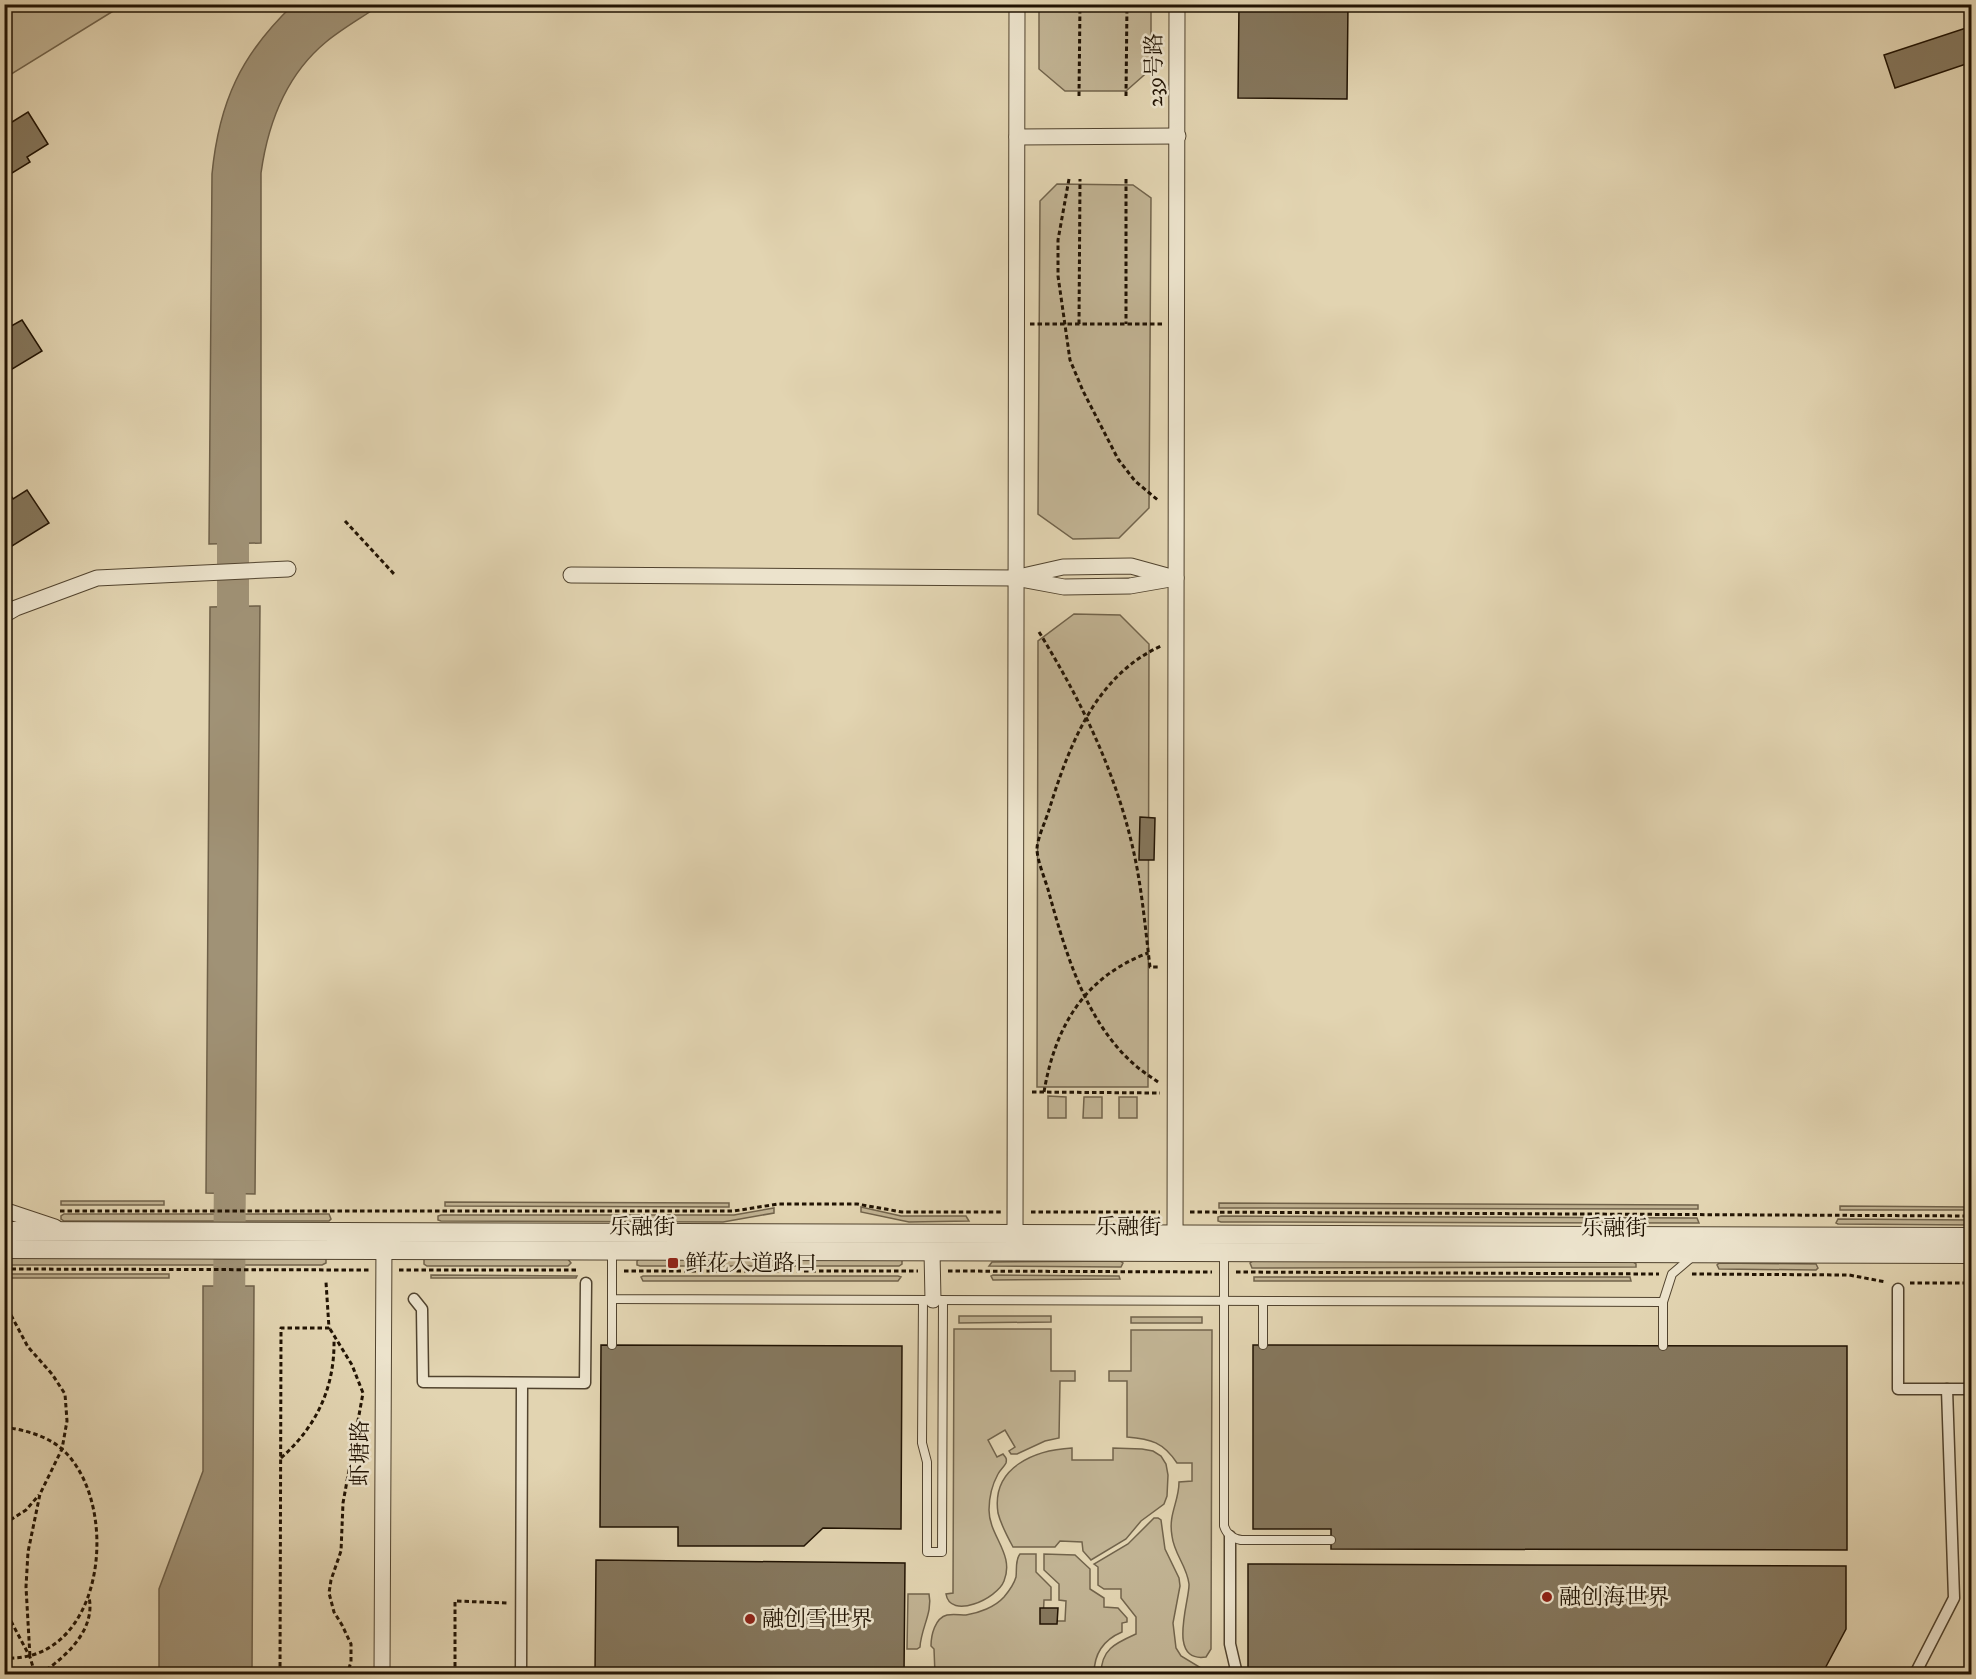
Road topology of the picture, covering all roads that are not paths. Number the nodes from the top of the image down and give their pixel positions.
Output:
1 (1017, 4) edge
2 (1177, 4) edge
3 (1178, 136) junction
4 (1017, 137) junction
5 (288, 569) dead end
6 (571, 575) dead end
7 (1015, 578) junction
8 (1176, 578) junction
9 (4, 615) edge
10 (4, 1210) edge
11 (4, 1231) edge
12 (70, 1231) junction
13 (385, 1232) junction
14 (1971, 1237) edge
15 (175, 1240) junction
16 (612, 1242) junction
17 (1015, 1242) junction
18 (1174, 1243) junction
19 (4, 1249) edge
20 (383, 1250) junction
21 (932, 1251) junction
22 (1224, 1252) junction
23 (1697, 1252) junction
24 (1971, 1254) edge
25 (586, 1283) dead end
26 (1899, 1286) road end
27 (414, 1299) dead end
28 (612, 1299) junction
29 (933, 1300) junction
30 (1225, 1301) junction
31 (1263, 1301) junction
32 (1663, 1302) junction
33 (612, 1345) dead end
34 (1263, 1346) dead end
35 (1663, 1346) dead end
36 (522, 1384) junction
37 (1947, 1389) junction
38 (1971, 1389) edge
39 (1230, 1536) junction
40 (1331, 1540) dead end
41 (382, 1674) edge
42 (521, 1674) edge
43 (1237, 1674) edge
44 (1915, 1674) edge

1 - 4 street
2 - 3 street, 239号路
3 - 4 street
3 - 8 street, 239号路
4 - 7 street
5 - 9 street
6 - 7 street
7 - 8 street
7 - 17 street
8 - 18 street, 239号路
10 - 12 street
11 - 12 street
12 - 15 street
13 - 15 street, 乐融街
13 - 16 street, 乐融街
13 - 20 street, 虾塘路
14 - 18 street, 乐融街
15 - 19 street
15 - 20 street, 乐融街
16 - 17 street, 乐融街
16 - 20 street, 乐融街
16 - 21 street, 乐融街
16 - 28 lane
17 - 18 street, 乐融街
17 - 21 street, 乐融街
18 - 22 street, 乐融街
20 - 41 street, 虾塘路
21 - 29 street
22 - 23 street, 乐融街
22 - 30 lane
23 - 24 street, 乐融街
23 - 32 lane
25 - 36 street
26 - 37 street
27 - 36 street
28 - 29 lane
28 - 33 lane
29 - 29 lane
29 - 30 lane
30 - 31 lane
30 - 39 lane
31 - 32 lane
31 - 34 lane
32 - 35 lane
36 - 42 street
37 - 38 street
37 - 44 street
39 - 40 lane
39 - 43 street

